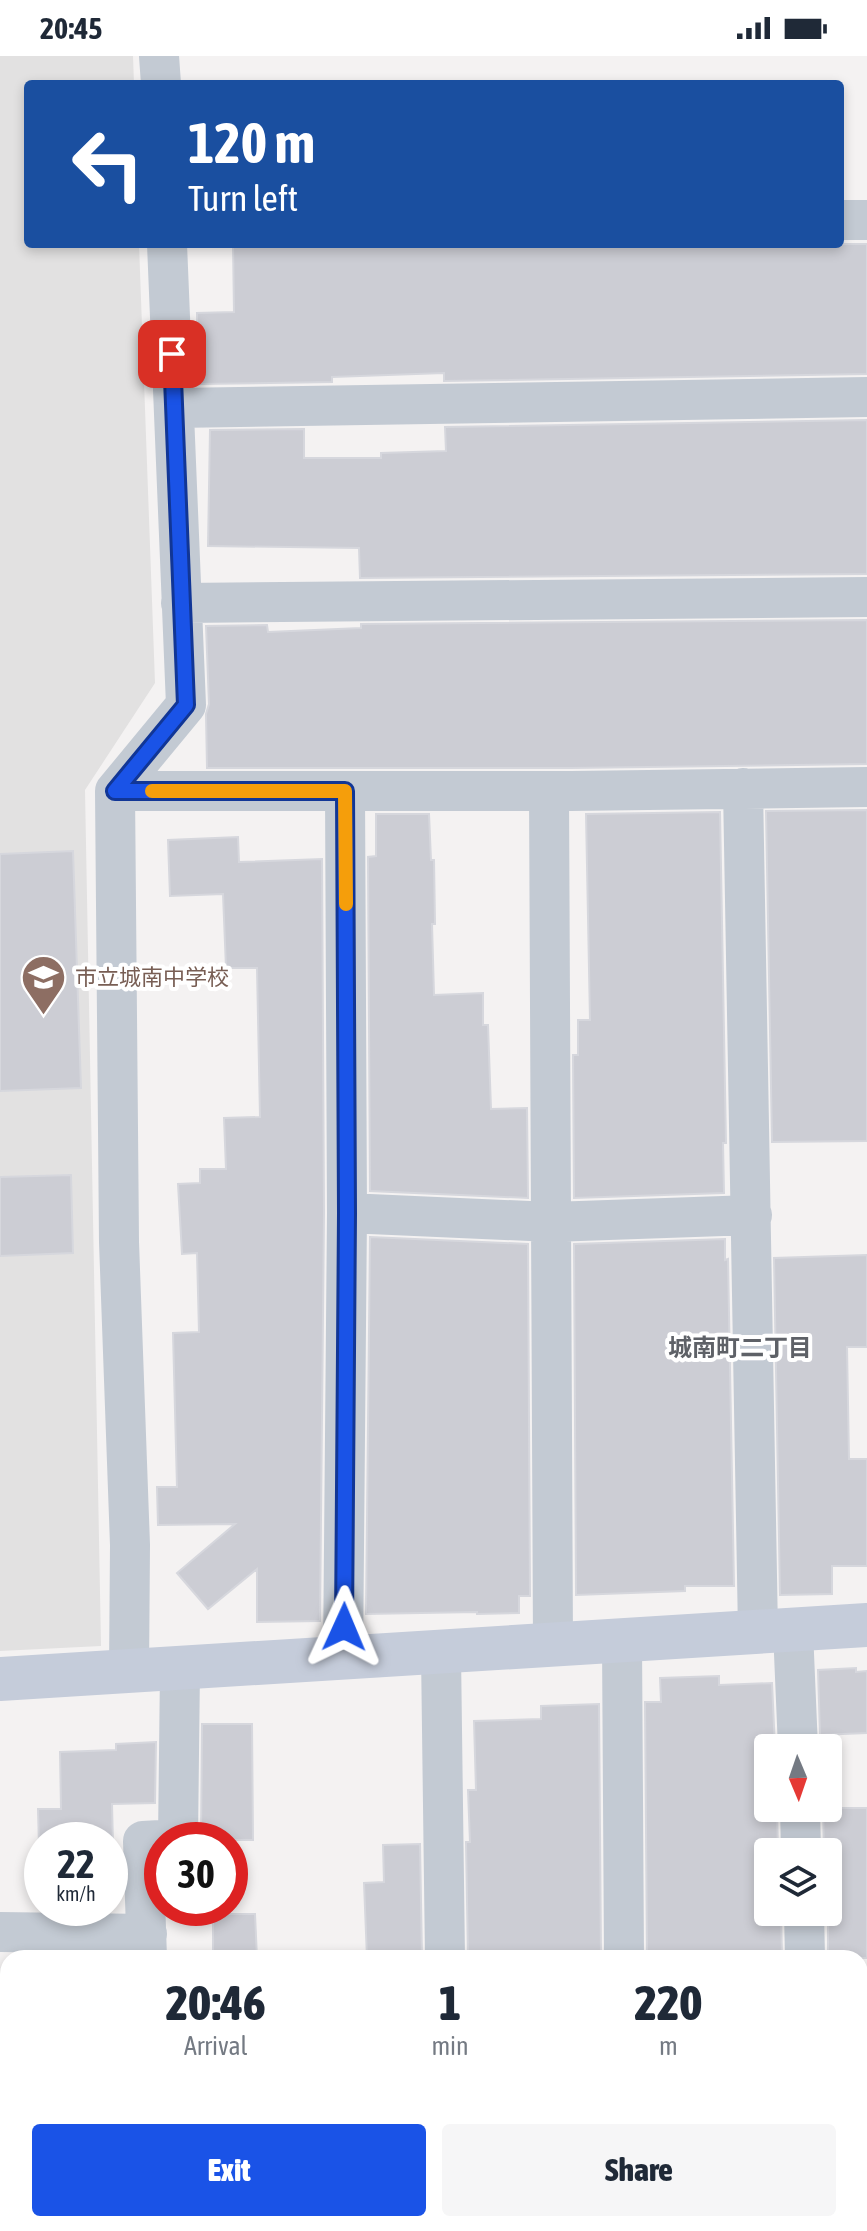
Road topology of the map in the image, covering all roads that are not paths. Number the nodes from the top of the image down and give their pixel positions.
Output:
1 (159, 56) edge
2 (161, 80) edge
3 (844, 220) edge
4 (867, 220) edge
5 (167, 248) edge
6 (867, 397) edge
7 (174, 408) junction
8 (867, 597) edge
9 (181, 603) junction
10 (867, 787) edge
11 (743, 788) junction
12 (115, 791) junction
13 (345, 791) junction
14 (549, 791) junction
15 (347, 1213) junction
16 (752, 1215) junction
17 (551, 1222) junction
18 (867, 1625) edge
19 (776, 1631) junction
20 (622, 1641) junction
21 (553, 1645) junction
22 (441, 1653) junction
23 (343, 1659) junction
24 (180, 1669) junction
25 (129, 1672) junction
26 (0, 1679) edge
27 (795, 1734) edge
28 (804, 1926) edge
29 (0, 1932) edge
30 (147, 1946) edge
31 (445, 1950) edge
32 (624, 1950) edge
33 (805, 1950) edge

1 - 2 street
3 - 4 street
5 - 7 street
6 - 7 street
7 - 9 street
8 - 9 street
9 - 12 street
10 - 11 street
11 - 14 street
11 - 16 street
12 - 13 street
12 - 25 street
13 - 14 street
13 - 15 street
14 - 17 street
15 - 17 street
15 - 23 street
16 - 17 street
16 - 19 street
17 - 21 street
18 - 19 street
19 - 20 street
19 - 27 street
20 - 21 street
20 - 32 street
21 - 22 street
22 - 23 street
22 - 31 street
23 - 24 street
24 - 25 street
24 - 30 street
25 - 26 street
28 - 33 street
29 - 30 street

